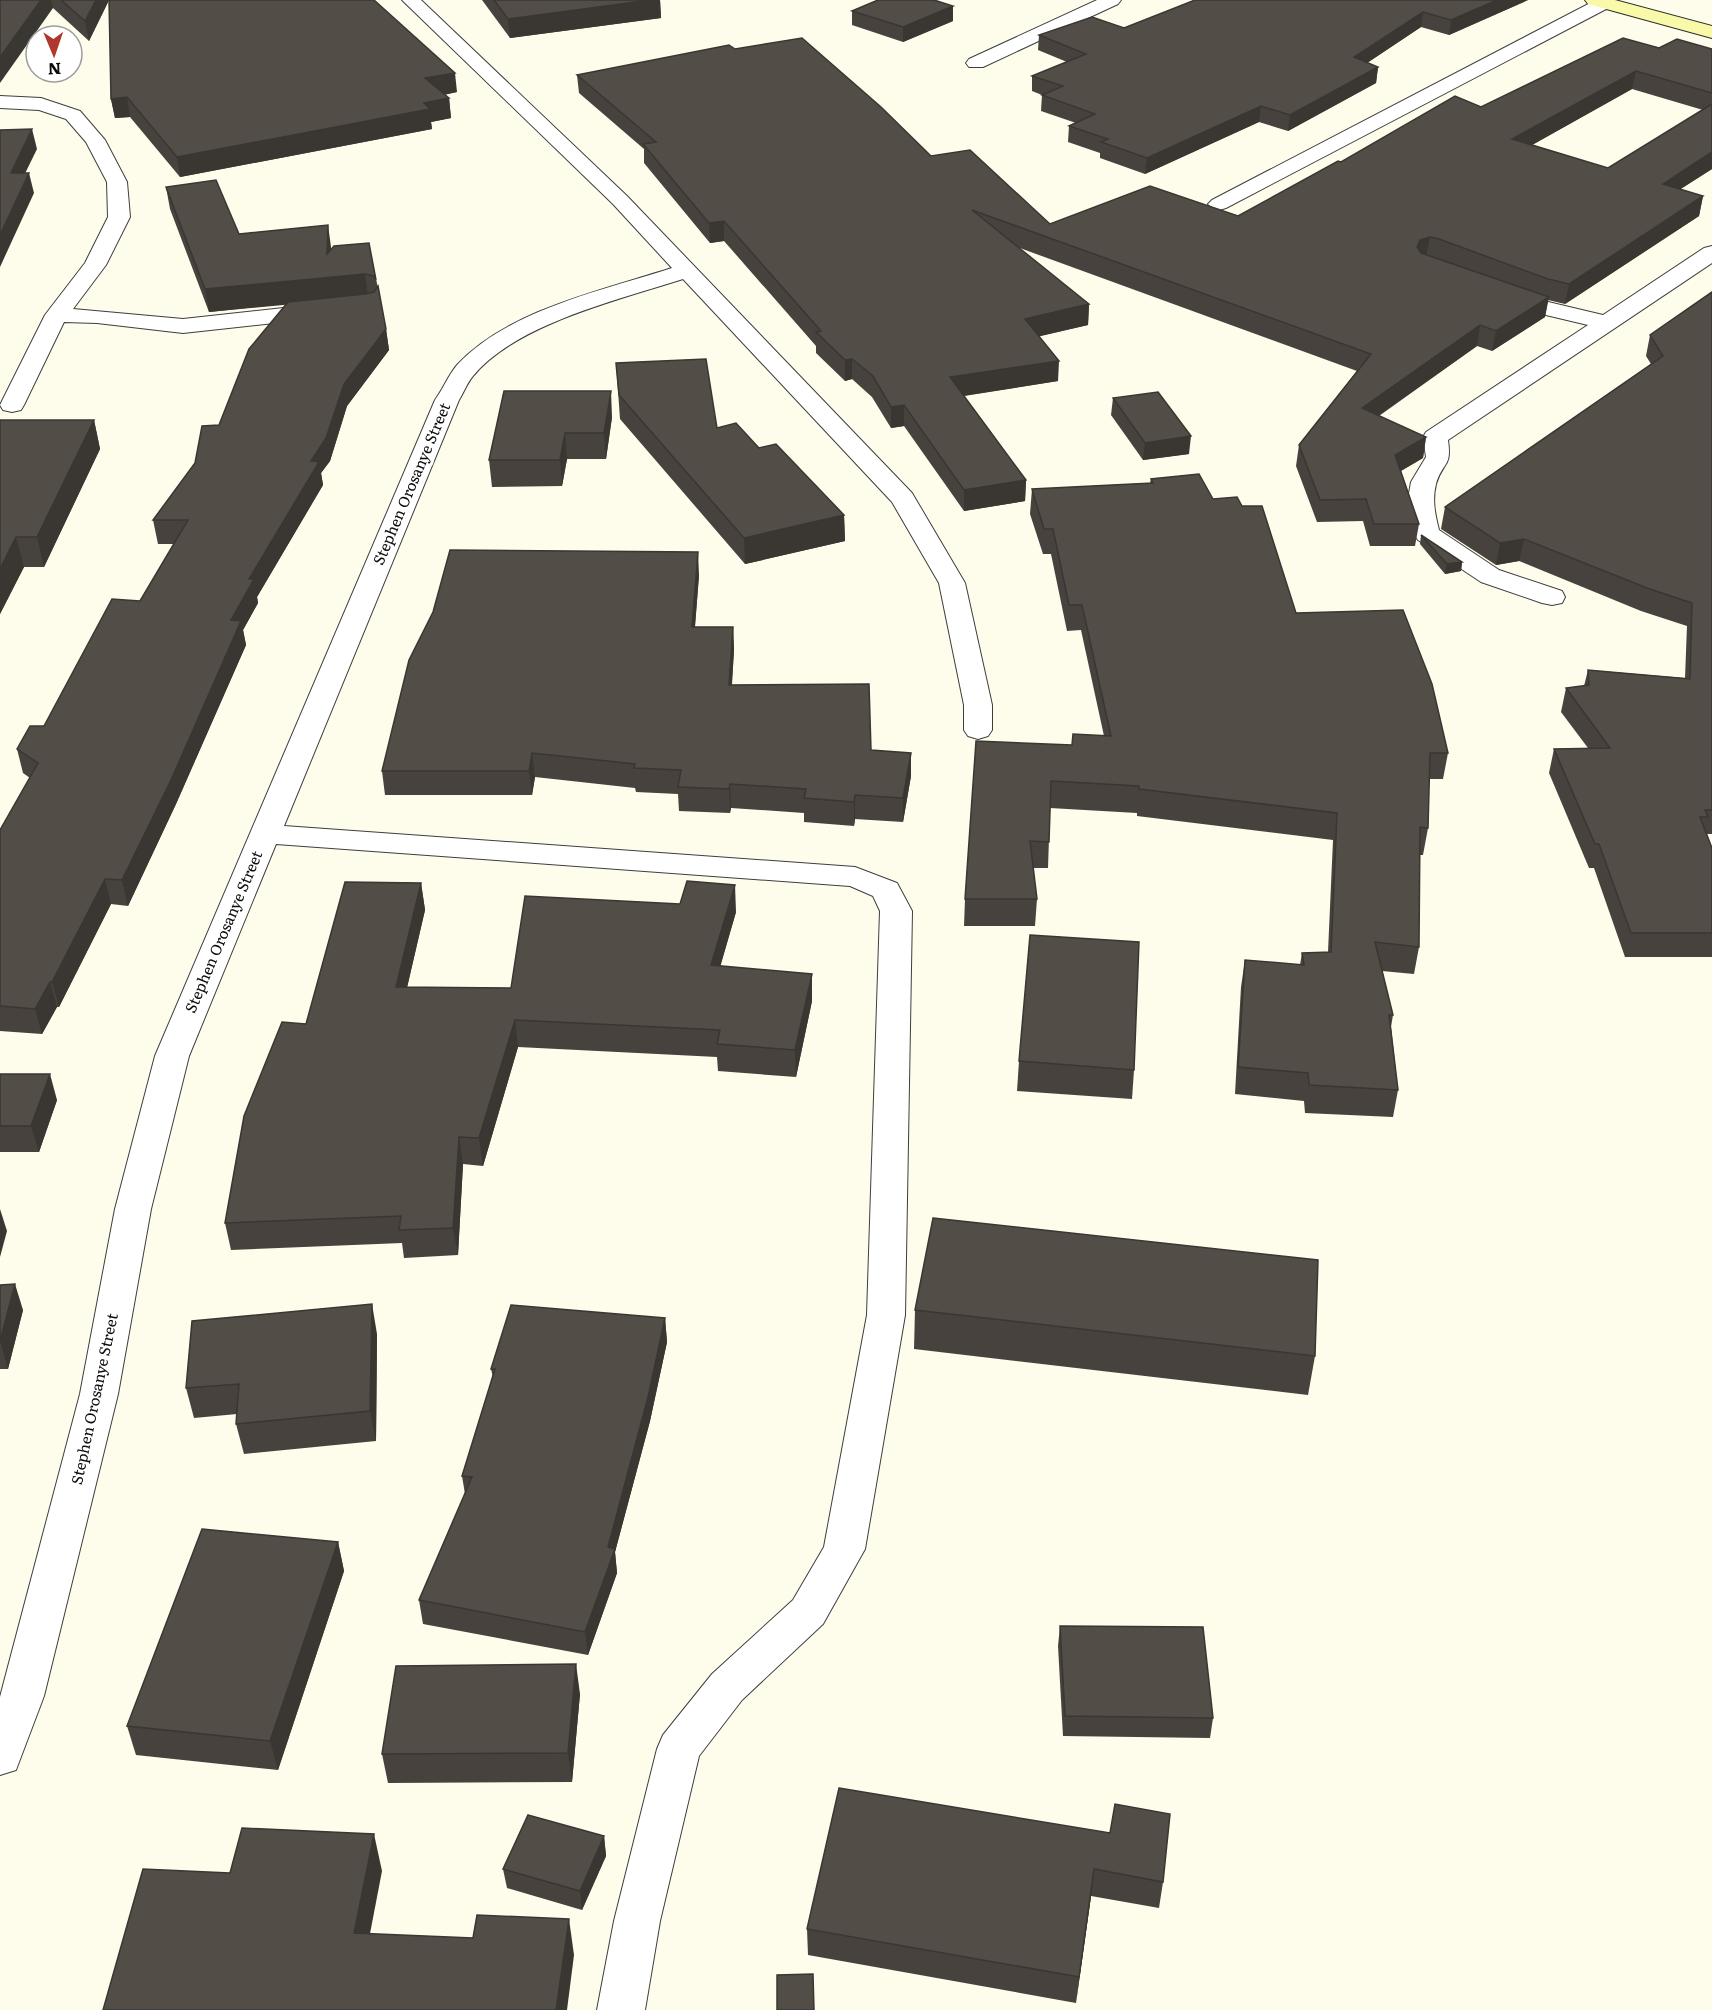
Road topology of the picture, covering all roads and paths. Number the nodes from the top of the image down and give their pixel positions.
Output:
1 (411, 0) edge
2 (1112, 0) edge
3 (1599, 1) edge
4 (1712, 32) edge
5 (976, 63) dead end
6 (0, 102) edge
7 (1219, 204) dead end
8 (1712, 254) edge
9 (686, 271) junction
10 (1482, 286) edge
11 (345, 309) edge
12 (56, 315) junction
13 (1608, 323) junction
14 (12, 405) dead end
15 (1552, 597) dead end
16 (978, 730) dead end
17 (265, 834) junction
18 (11, 1696) edge
19 (0, 1756) edge
20 (621, 2010) edge

1 - 9 street
2 - 5 street
3 - 4 street
3 - 7 street
6 - 12 street
8 - 13 street
9 - 16 street
9 - 17 street, Stephen Orosanye Street
10 - 13 street
11 - 12 street
12 - 14 street
13 - 15 street
17 - 18 street, Stephen Orosanye Street
17 - 20 street
18 - 19 street, Stephen Orosanye Street

